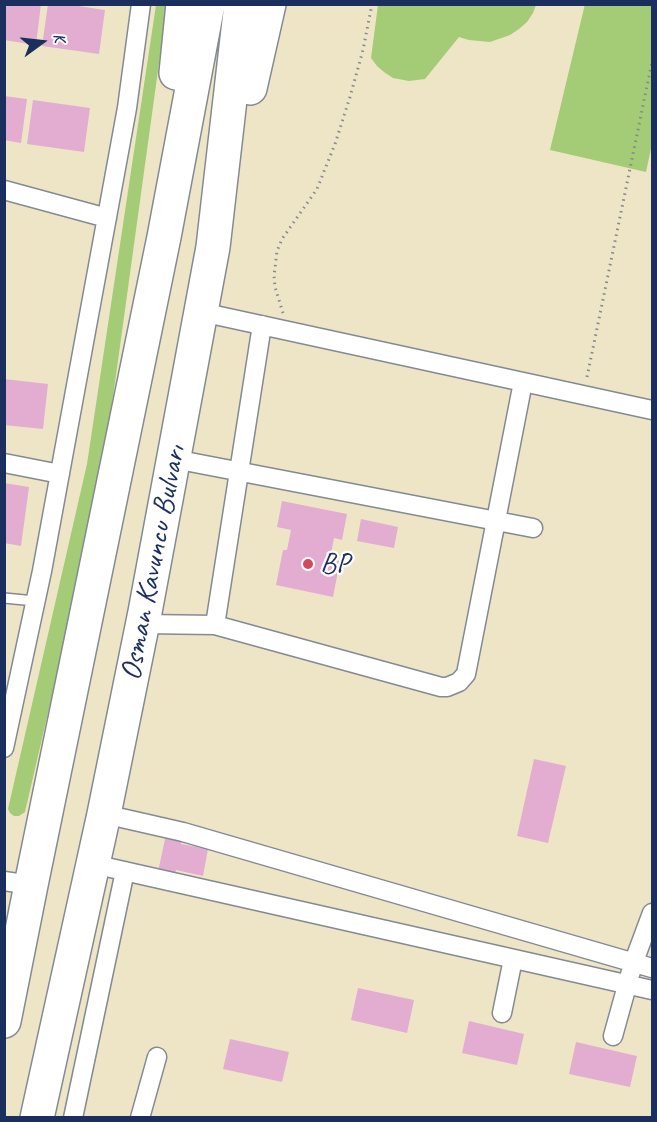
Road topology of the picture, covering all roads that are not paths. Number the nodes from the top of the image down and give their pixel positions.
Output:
1 (141, 4) edge
2 (183, 4) edge
3 (208, 4) edge
4 (241, 4) edge
5 (269, 4) edge
6 (4, 190) edge
7 (107, 218) junction
8 (164, 237) junction
9 (213, 247) junction
10 (201, 312) junction
11 (262, 325) junction
12 (523, 382) junction
13 (652, 410) edge
14 (174, 459) junction
15 (4, 463) edge
16 (239, 471) junction
17 (60, 474) junction
18 (496, 521) junction
19 (532, 528) dead end
20 (4, 598) edge
21 (35, 601) junction
22 (143, 624) junction
23 (215, 625) junction
24 (7, 727) edge
25 (4, 748) edge
26 (104, 813) junction
27 (93, 864) junction
28 (125, 871) junction
29 (18, 883) edge
30 (652, 913) edge
31 (513, 959) junction
32 (633, 964) junction
33 (652, 968) edge
34 (627, 985) junction
35 (652, 990) edge
36 (502, 1012) dead end
37 (4, 1021) edge
38 (613, 1036) dead end
39 (157, 1057) dead end
40 (37, 1118) edge
41 (73, 1118) edge
42 (140, 1118) edge

1 - 7 street
2 - 8 highway
3 - 8 highway, Osman Kavuncu Bulvarı
4 - 9 highway, Osman Kavuncu Bulvarı
5 - 9 highway
6 - 7 street
7 - 17 street
8 - 29 highway, Osman Kavuncu Bulvarı
9 - 10 highway, Osman Kavuncu Bulvarı
10 - 11 street
10 - 14 highway, Osman Kavuncu Bulvarı
11 - 12 street
11 - 16 street
12 - 13 street
12 - 18 street
14 - 16 street
14 - 22 highway, Osman Kavuncu Bulvarı
15 - 17 street
16 - 18 street
16 - 23 street
17 - 21 street
18 - 19 street
18 - 23 street
20 - 21 lane
21 - 24 street
22 - 23 street
22 - 26 highway, Osman Kavuncu Bulvarı
24 - 25 street
26 - 27 highway, Osman Kavuncu Bulvarı
26 - 32 street
27 - 28 street
27 - 40 highway, Osman Kavuncu Bulvarı
28 - 31 street
28 - 41 street
29 - 37 highway, Osman Kavuncu Bulvarı
30 - 32 street
31 - 34 street
31 - 36 street
32 - 33 street
32 - 34 street
34 - 35 street
34 - 38 street
39 - 42 street

